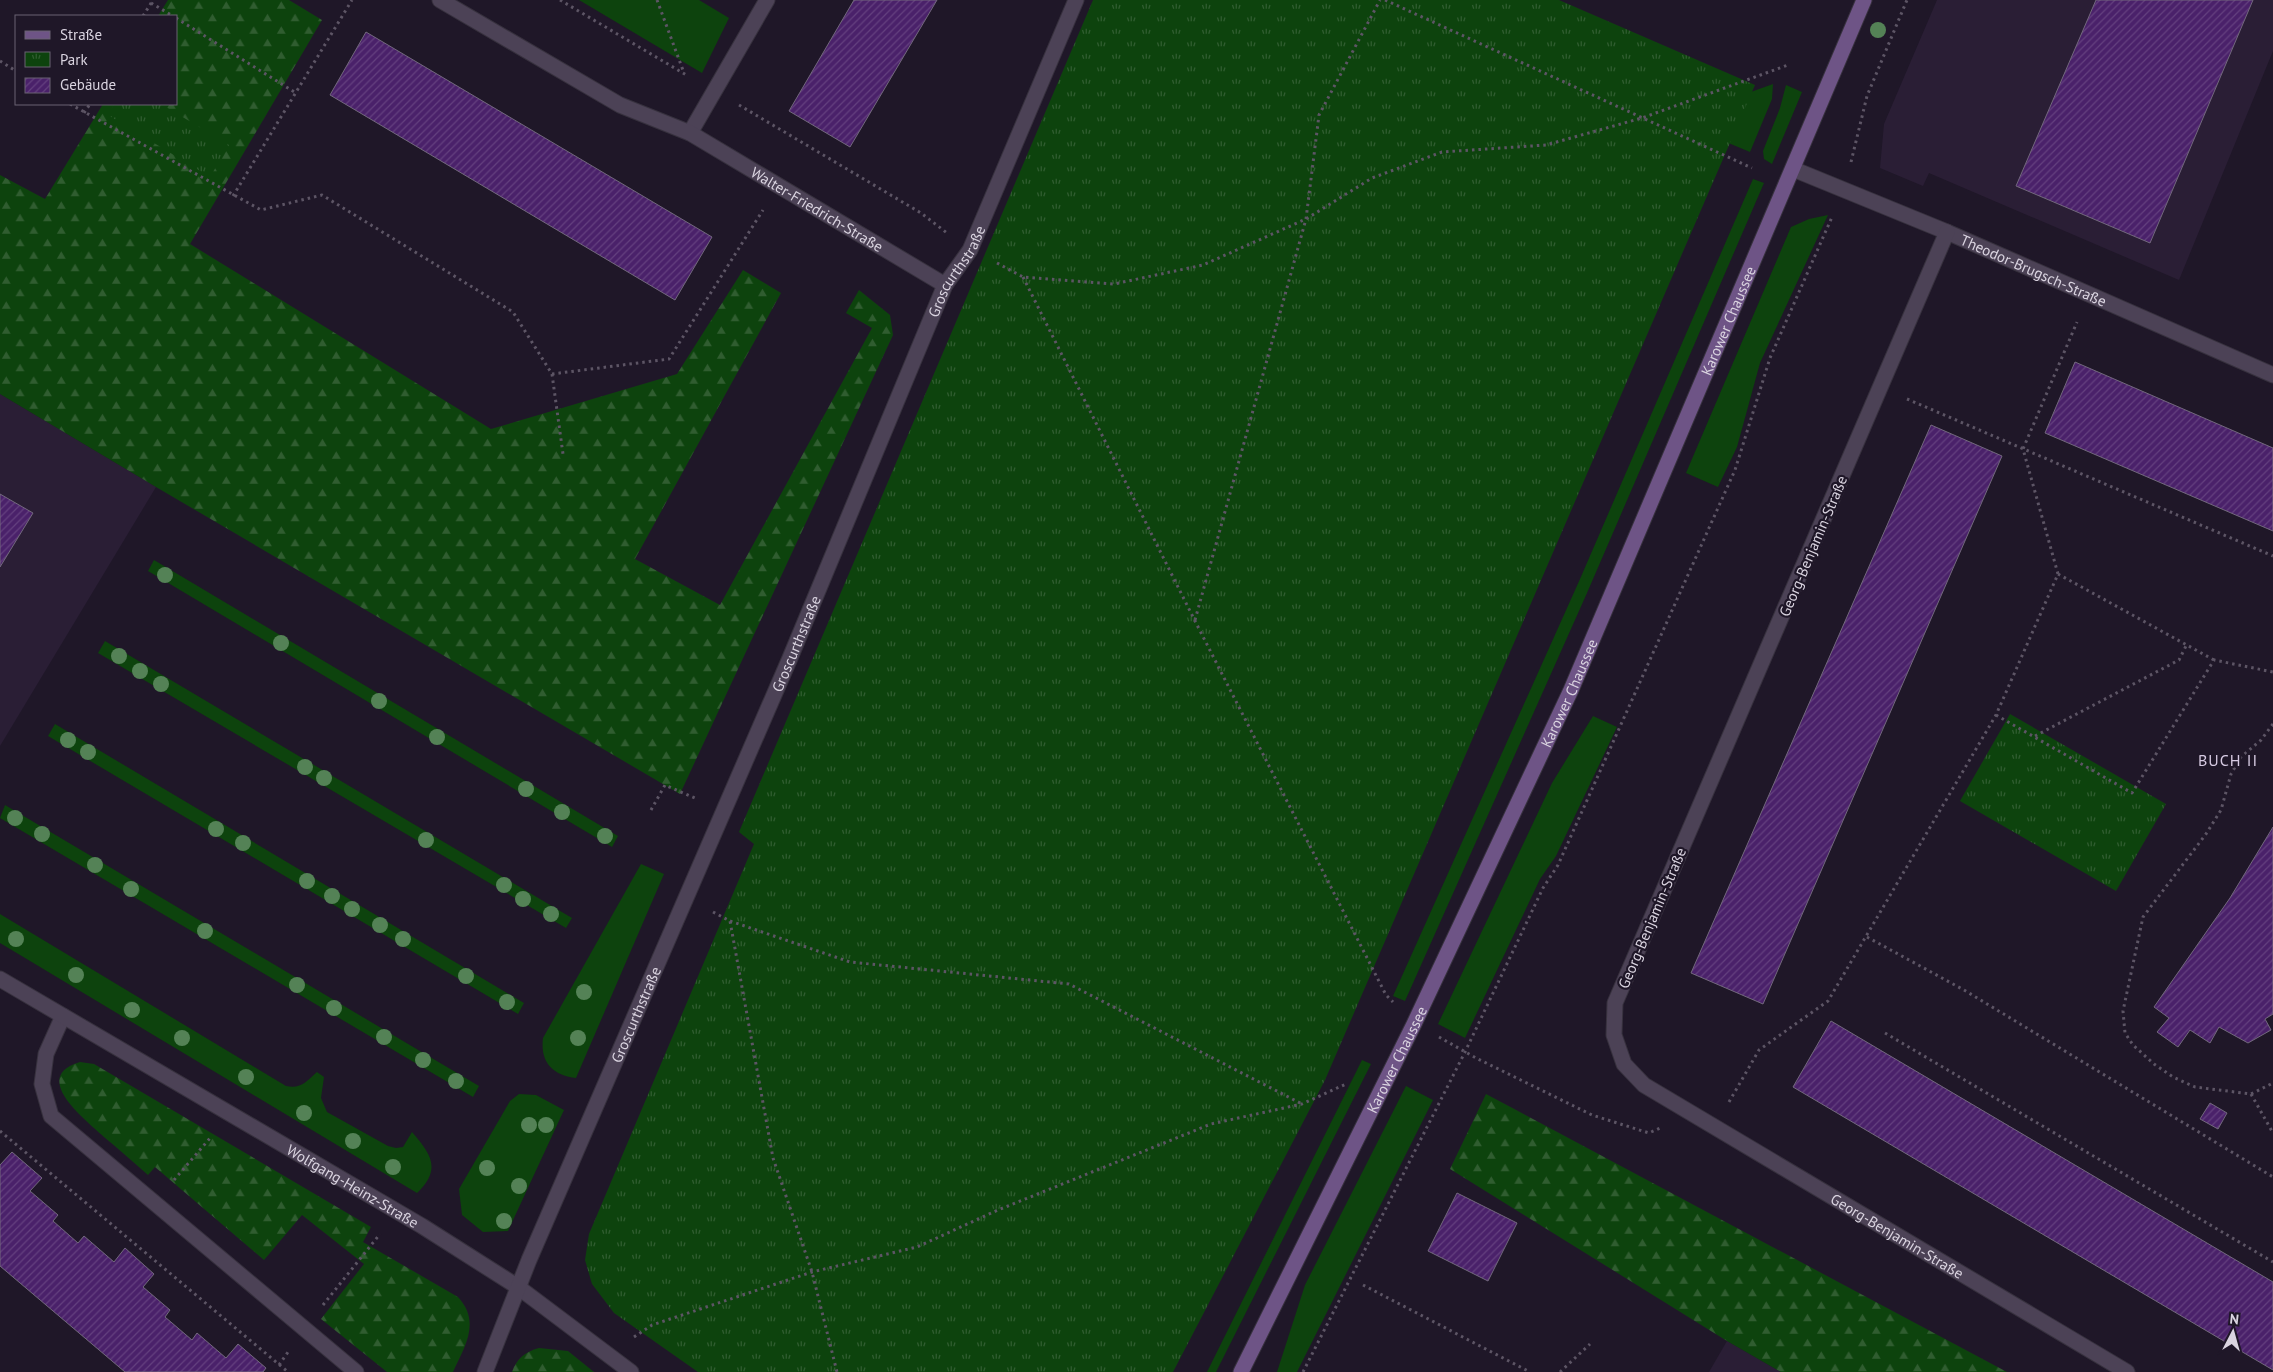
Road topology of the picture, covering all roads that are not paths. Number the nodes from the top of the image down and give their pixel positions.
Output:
1 (440, 0) edge
2 (766, 0) edge
3 (1076, 0) edge
4 (1864, 0) edge
5 (690, 133) junction
6 (1793, 169) junction
7 (1948, 232) junction
8 (945, 285) junction
9 (2273, 375) edge
10 (0, 978) edge
11 (63, 1016) junction
12 (518, 1287) junction
13 (356, 1372) edge
14 (485, 1372) edge
15 (630, 1372) edge
16 (1241, 1372) edge
17 (2127, 1372) edge

1 - 5 street, Walter-Friedrich-Straße
2 - 5 street
3 - 8 street, Groscurthstraße
4 - 6 main road, Karower Chaussee
5 - 8 street, Walter-Friedrich-Straße
6 - 7 street, Theodor-Brugsch-Straße
6 - 16 main road, Karower Chaussee
7 - 9 street, Theodor-Brugsch-Straße
7 - 17 street, Georg-Benjamin-Straße
8 - 12 street, Groscurthstraße
10 - 11 street, Wolfgang-Heinz-Straße
11 - 12 street, Wolfgang-Heinz-Straße
11 - 13 street
12 - 14 street, Groscurthstraße
12 - 15 street, Wolfgang-Heinz-Straße

